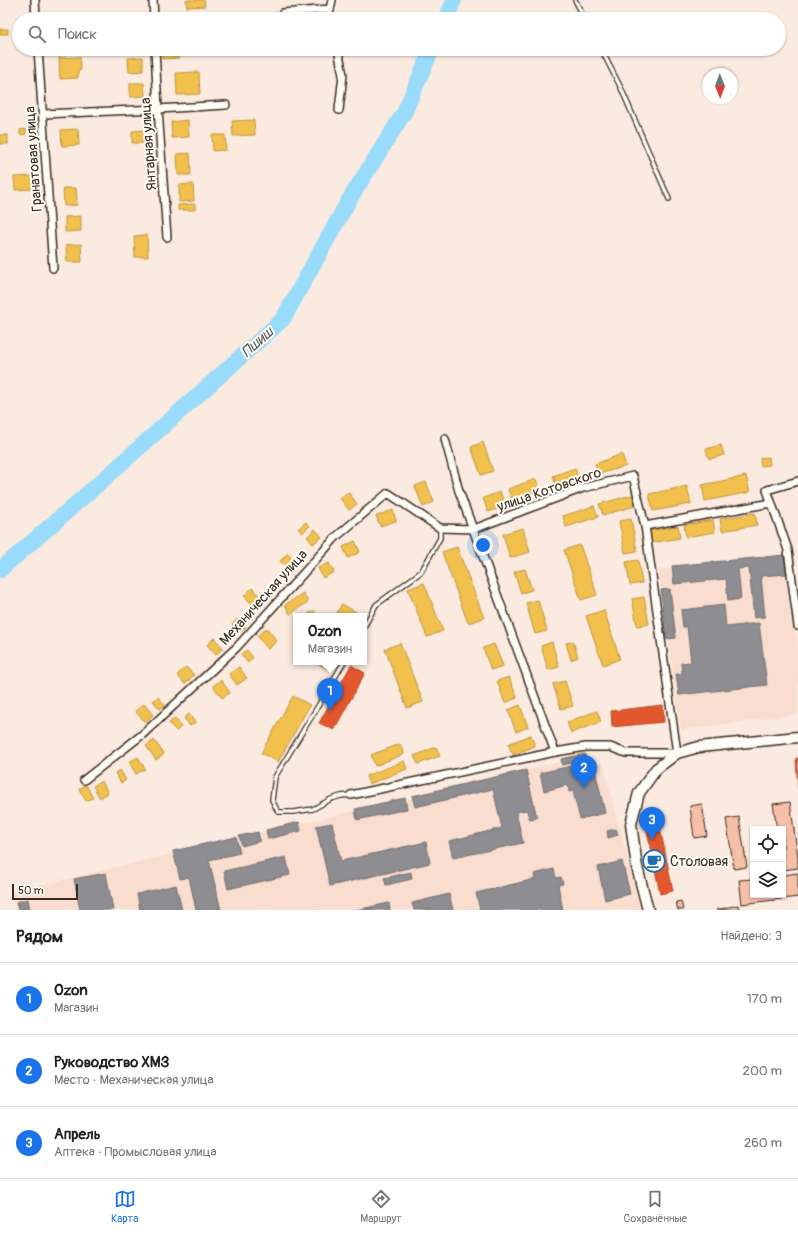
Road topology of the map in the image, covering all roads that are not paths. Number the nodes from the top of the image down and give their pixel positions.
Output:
1 (35, 0) edge
2 (153, 0) edge
3 (332, 0) edge
4 (574, 0) edge
5 (330, 9) junction
6 (36, 12) edge
7 (154, 12) edge
8 (295, 12) edge
9 (329, 12) edge
10 (581, 12) edge
11 (39, 56) edge
12 (155, 56) edge
13 (339, 56) edge
14 (604, 56) edge
15 (226, 105) dead end
16 (158, 110) junction
17 (339, 110) dead end
18 (43, 114) junction
19 (669, 199) dead end
20 (167, 237) dead end
21 (52, 268) dead end
22 (445, 439) dead end
23 (798, 481) edge
24 (771, 503) junction
25 (645, 526) junction
26 (440, 528) junction
27 (474, 529) junction
28 (796, 593) edge
29 (367, 622) edge
30 (798, 626) edge
31 (342, 665) edge
32 (798, 737) edge
33 (555, 752) junction
34 (677, 753) junction
35 (84, 780) dead end
36 (351, 795) joint
37 (648, 910) edge

1 - 6 street
2 - 7 street
3 - 5 street
4 - 10 lane
5 - 8 street
5 - 9 street
11 - 18 street, Гранатовая улица
12 - 16 street, Янтарная улица
13 - 17 street
14 - 19 lane
15 - 16 street
16 - 18 street
16 - 20 street, Янтарная улица
18 - 21 street, Гранатовая улица
22 - 27 street
23 - 24 street
24 - 25 street
24 - 28 street
25 - 27 street, улица Котовского
25 - 34 street
26 - 27 street
26 - 29 lane
26 - 35 street, Механическая улица
27 - 33 street
28 - 30 street
31 - 36 lane
32 - 34 main road
33 - 34 street
33 - 36 street
34 - 37 main road

